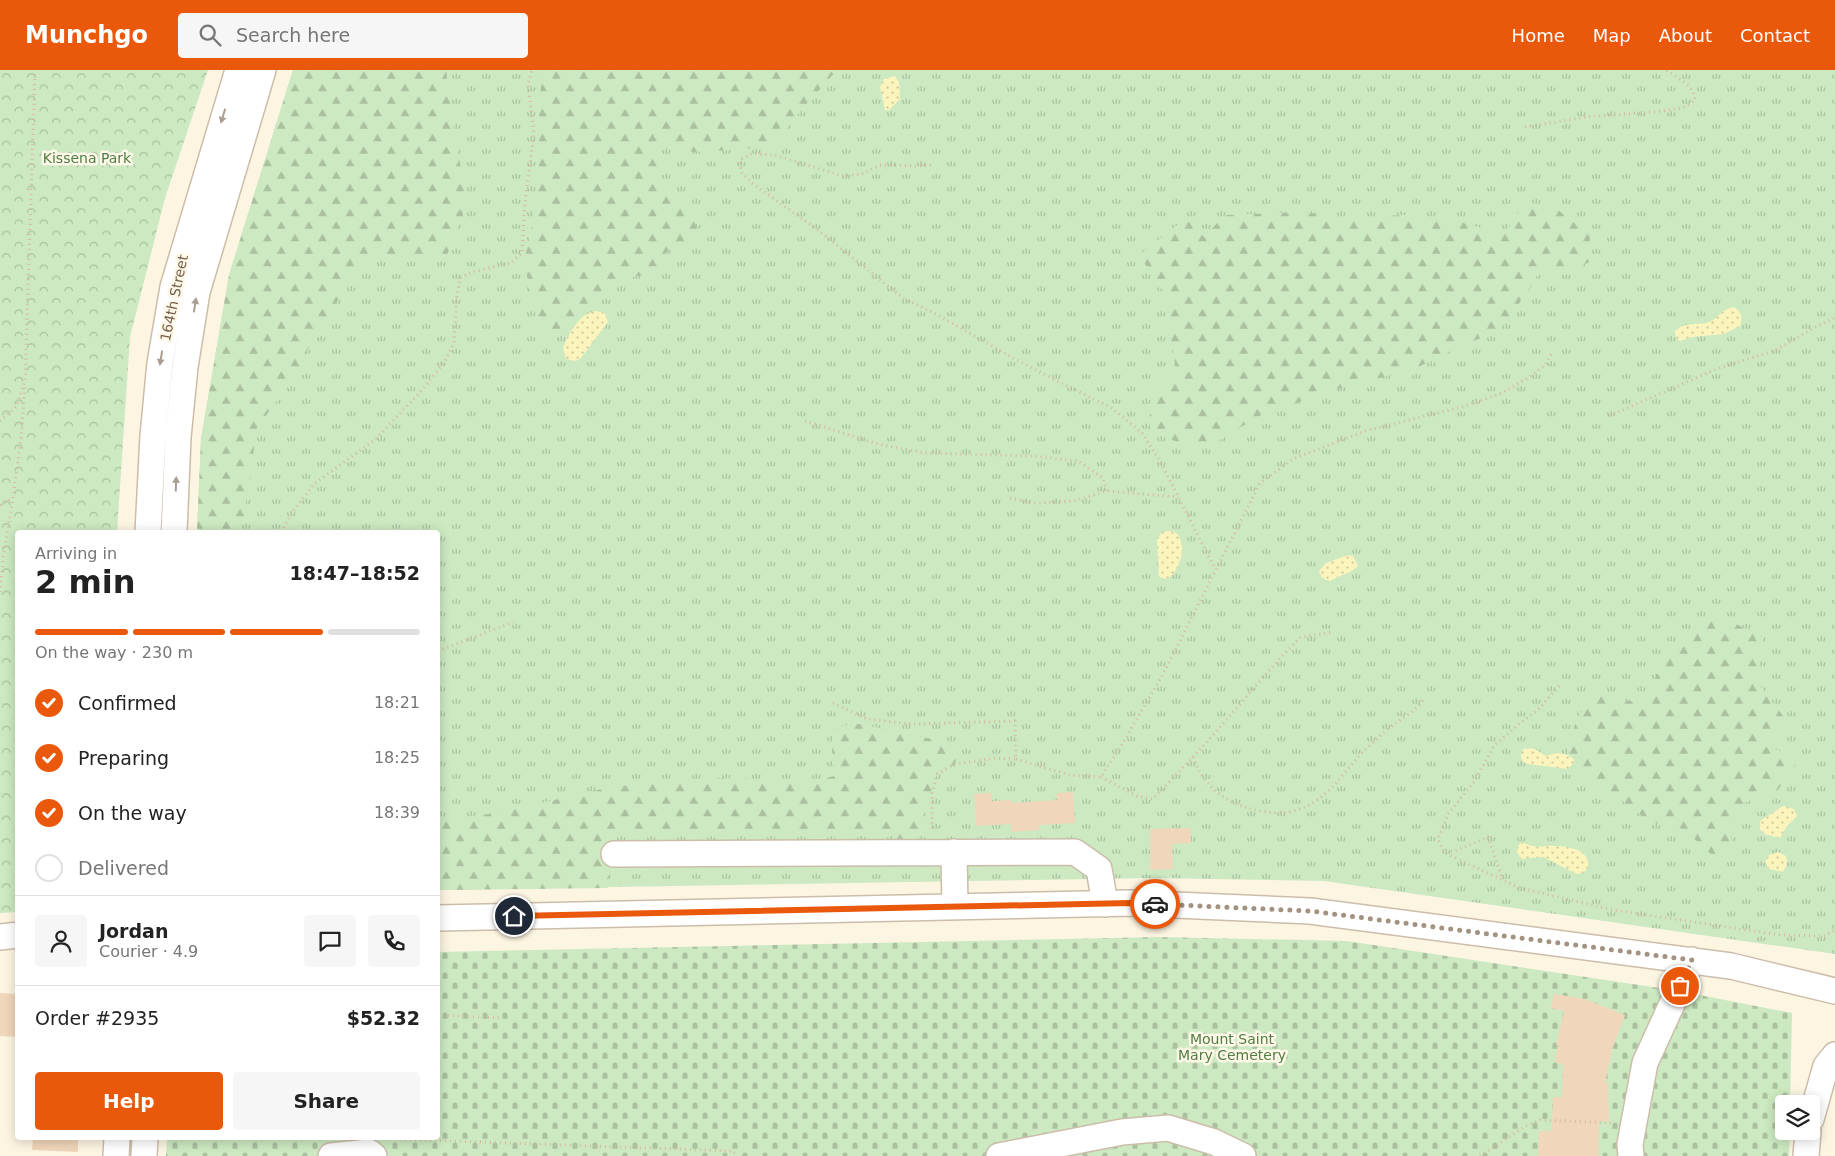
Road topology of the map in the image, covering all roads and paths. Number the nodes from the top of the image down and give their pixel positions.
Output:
1 (35, 70) edge
2 (238, 70) edge
3 (263, 70) edge
4 (532, 70) edge
5 (1666, 70) edge
6 (1525, 127) dead end
7 (931, 165) dead end
8 (1835, 318) edge
9 (1553, 350) dead end
10 (25, 381) junction
11 (1609, 416) dead end
12 (0, 421) edge
13 (805, 421) dead end
14 (1107, 491) junction
15 (1178, 497) junction
16 (13, 498) junction
17 (1010, 498) dead end
18 (0, 505) edge
19 (148, 530) edge
20 (174, 530) edge
21 (282, 530) edge
22 (1215, 569) junction
23 (0, 592) edge
24 (513, 622) dead end
25 (1334, 632) dead end
26 (440, 650) edge
27 (1559, 686) dead end
28 (1424, 699) dead end
29 (833, 702) dead end
30 (1193, 757) junction
31 (1016, 759) junction
32 (1101, 777) junction
33 (944, 853) junction
34 (1445, 853) junction
35 (614, 854) dead end
36 (1502, 879) junction
37 (1106, 904) junction
38 (955, 907) junction
39 (440, 918) edge
40 (1835, 930) edge
41 (15, 935) edge
42 (0, 937) edge
43 (1692, 960) junction
44 (1835, 991) edge
45 (440, 1015) edge
46 (502, 1018) dead end
47 (1835, 1056) edge
48 (1818, 1095) edge
49 (1614, 1132) dead end
50 (117, 1140) edge
51 (145, 1140) edge
52 (423, 1140) edge
53 (1807, 1140) edge
54 (116, 1156) edge
55 (144, 1156) edge
56 (331, 1156) edge
57 (374, 1156) edge
58 (737, 1156) edge
59 (999, 1156) edge
60 (1243, 1156) edge
61 (1480, 1156) edge
62 (1632, 1156) edge
63 (1806, 1156) edge

1 - 10 path
2 -> 19 street, 164th Street
20 -> 3 street, 164th Street
4 - 21 path
5 - 6 path
7 - 15 path
8 - 11 path
9 - 22 path
10 - 12 path
10 - 16 path
13 - 14 path
14 - 15 path
14 - 17 path
15 - 22 path
16 - 18 path
16 - 23 path
22 - 32 path
24 - 26 path
25 - 30 path
27 - 34 path
28 - 30 path
29 - 31 path
30 - 32 path
31 - 32 path
31 - 33 path
33 - 35 street
33 - 37 street
33 - 38 street
34 - 36 path
34 - 36 path
36 - 40 path
37 - 38 street
37 - 43 street
38 - 39 street
41 - 42 street
43 - 44 street
43 - 62 street
45 - 46 path
47 - 48 street
49 - 61 path
50 - 54 street
51 - 55 street
52 - 58 path
53 - 63 street
56 - 57 street
59 - 60 street

